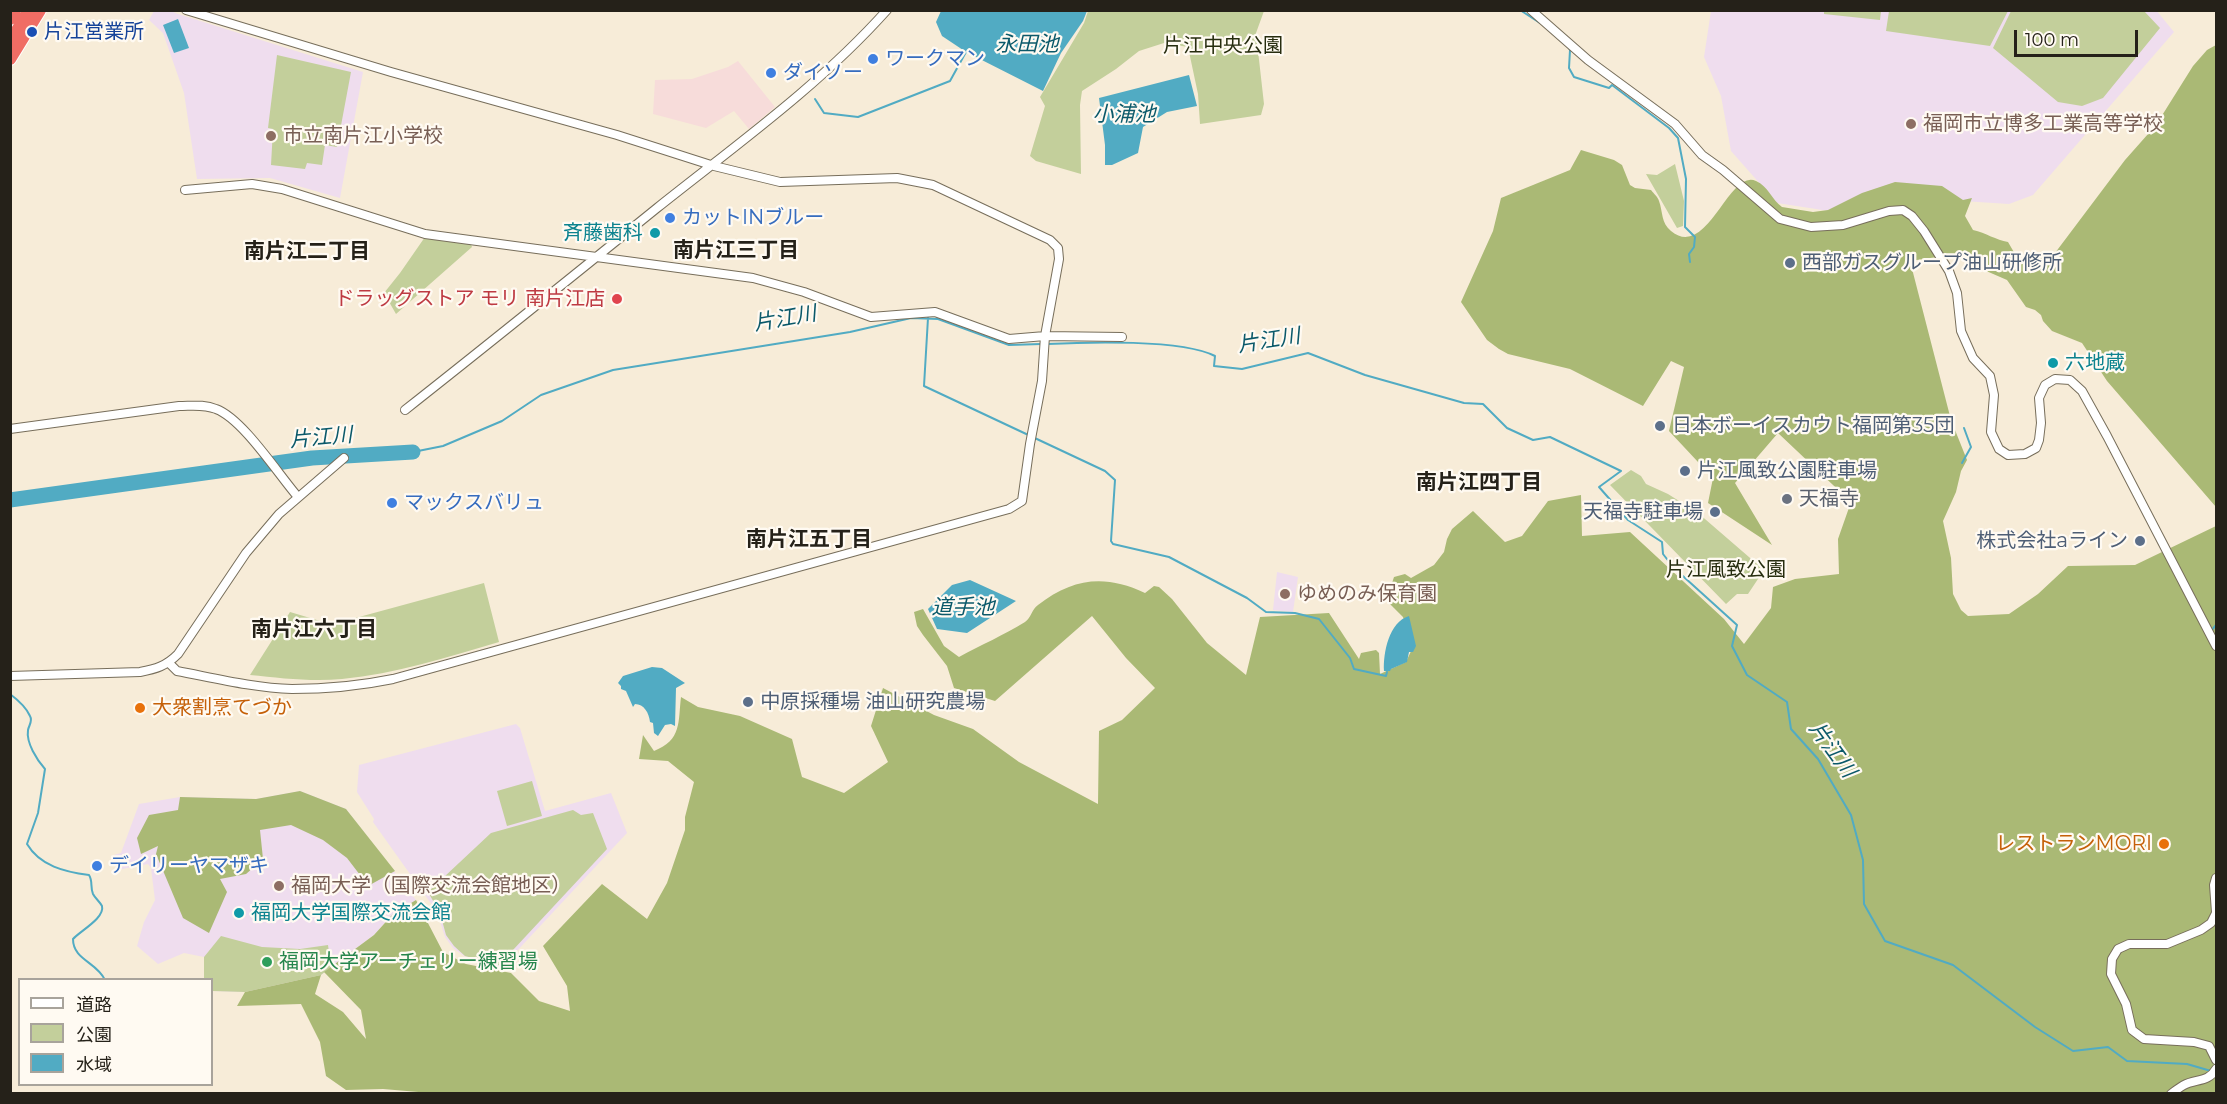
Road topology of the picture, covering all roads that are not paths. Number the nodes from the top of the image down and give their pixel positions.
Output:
1 (14, 10) edge
2 (30, 10) edge
3 (40, 10) edge
4 (186, 10) edge
5 (887, 10) edge
6 (1531, 10) edge
7 (10, 16) edge
8 (10, 44) edge
9 (10, 59) edge
10 (714, 166) junction
11 (185, 190) dead end
12 (599, 257) junction
13 (1045, 336) junction
14 (1122, 338) dead end
15 (405, 410) dead end
16 (10, 429) edge
17 (344, 458) dead end
18 (298, 497) junction
19 (2217, 646) edge
20 (169, 663) junction
21 (10, 676) edge
22 (2217, 878) edge
23 (2217, 913) edge
24 (2217, 1059) edge
25 (2217, 1069) edge
26 (2171, 1094) edge

1 - 7 highway
2 - 8 highway
3 - 9 highway
4 - 10 street
5 - 10 street
6 - 19 street
10 - 12 street
10 - 13 street
11 - 12 street
12 - 13 street
12 - 15 street
13 - 14 street
13 - 20 street
16 - 18 street
17 - 18 street
18 - 20 street
20 - 21 street
22 - 23 street
23 - 24 street
25 - 26 street

